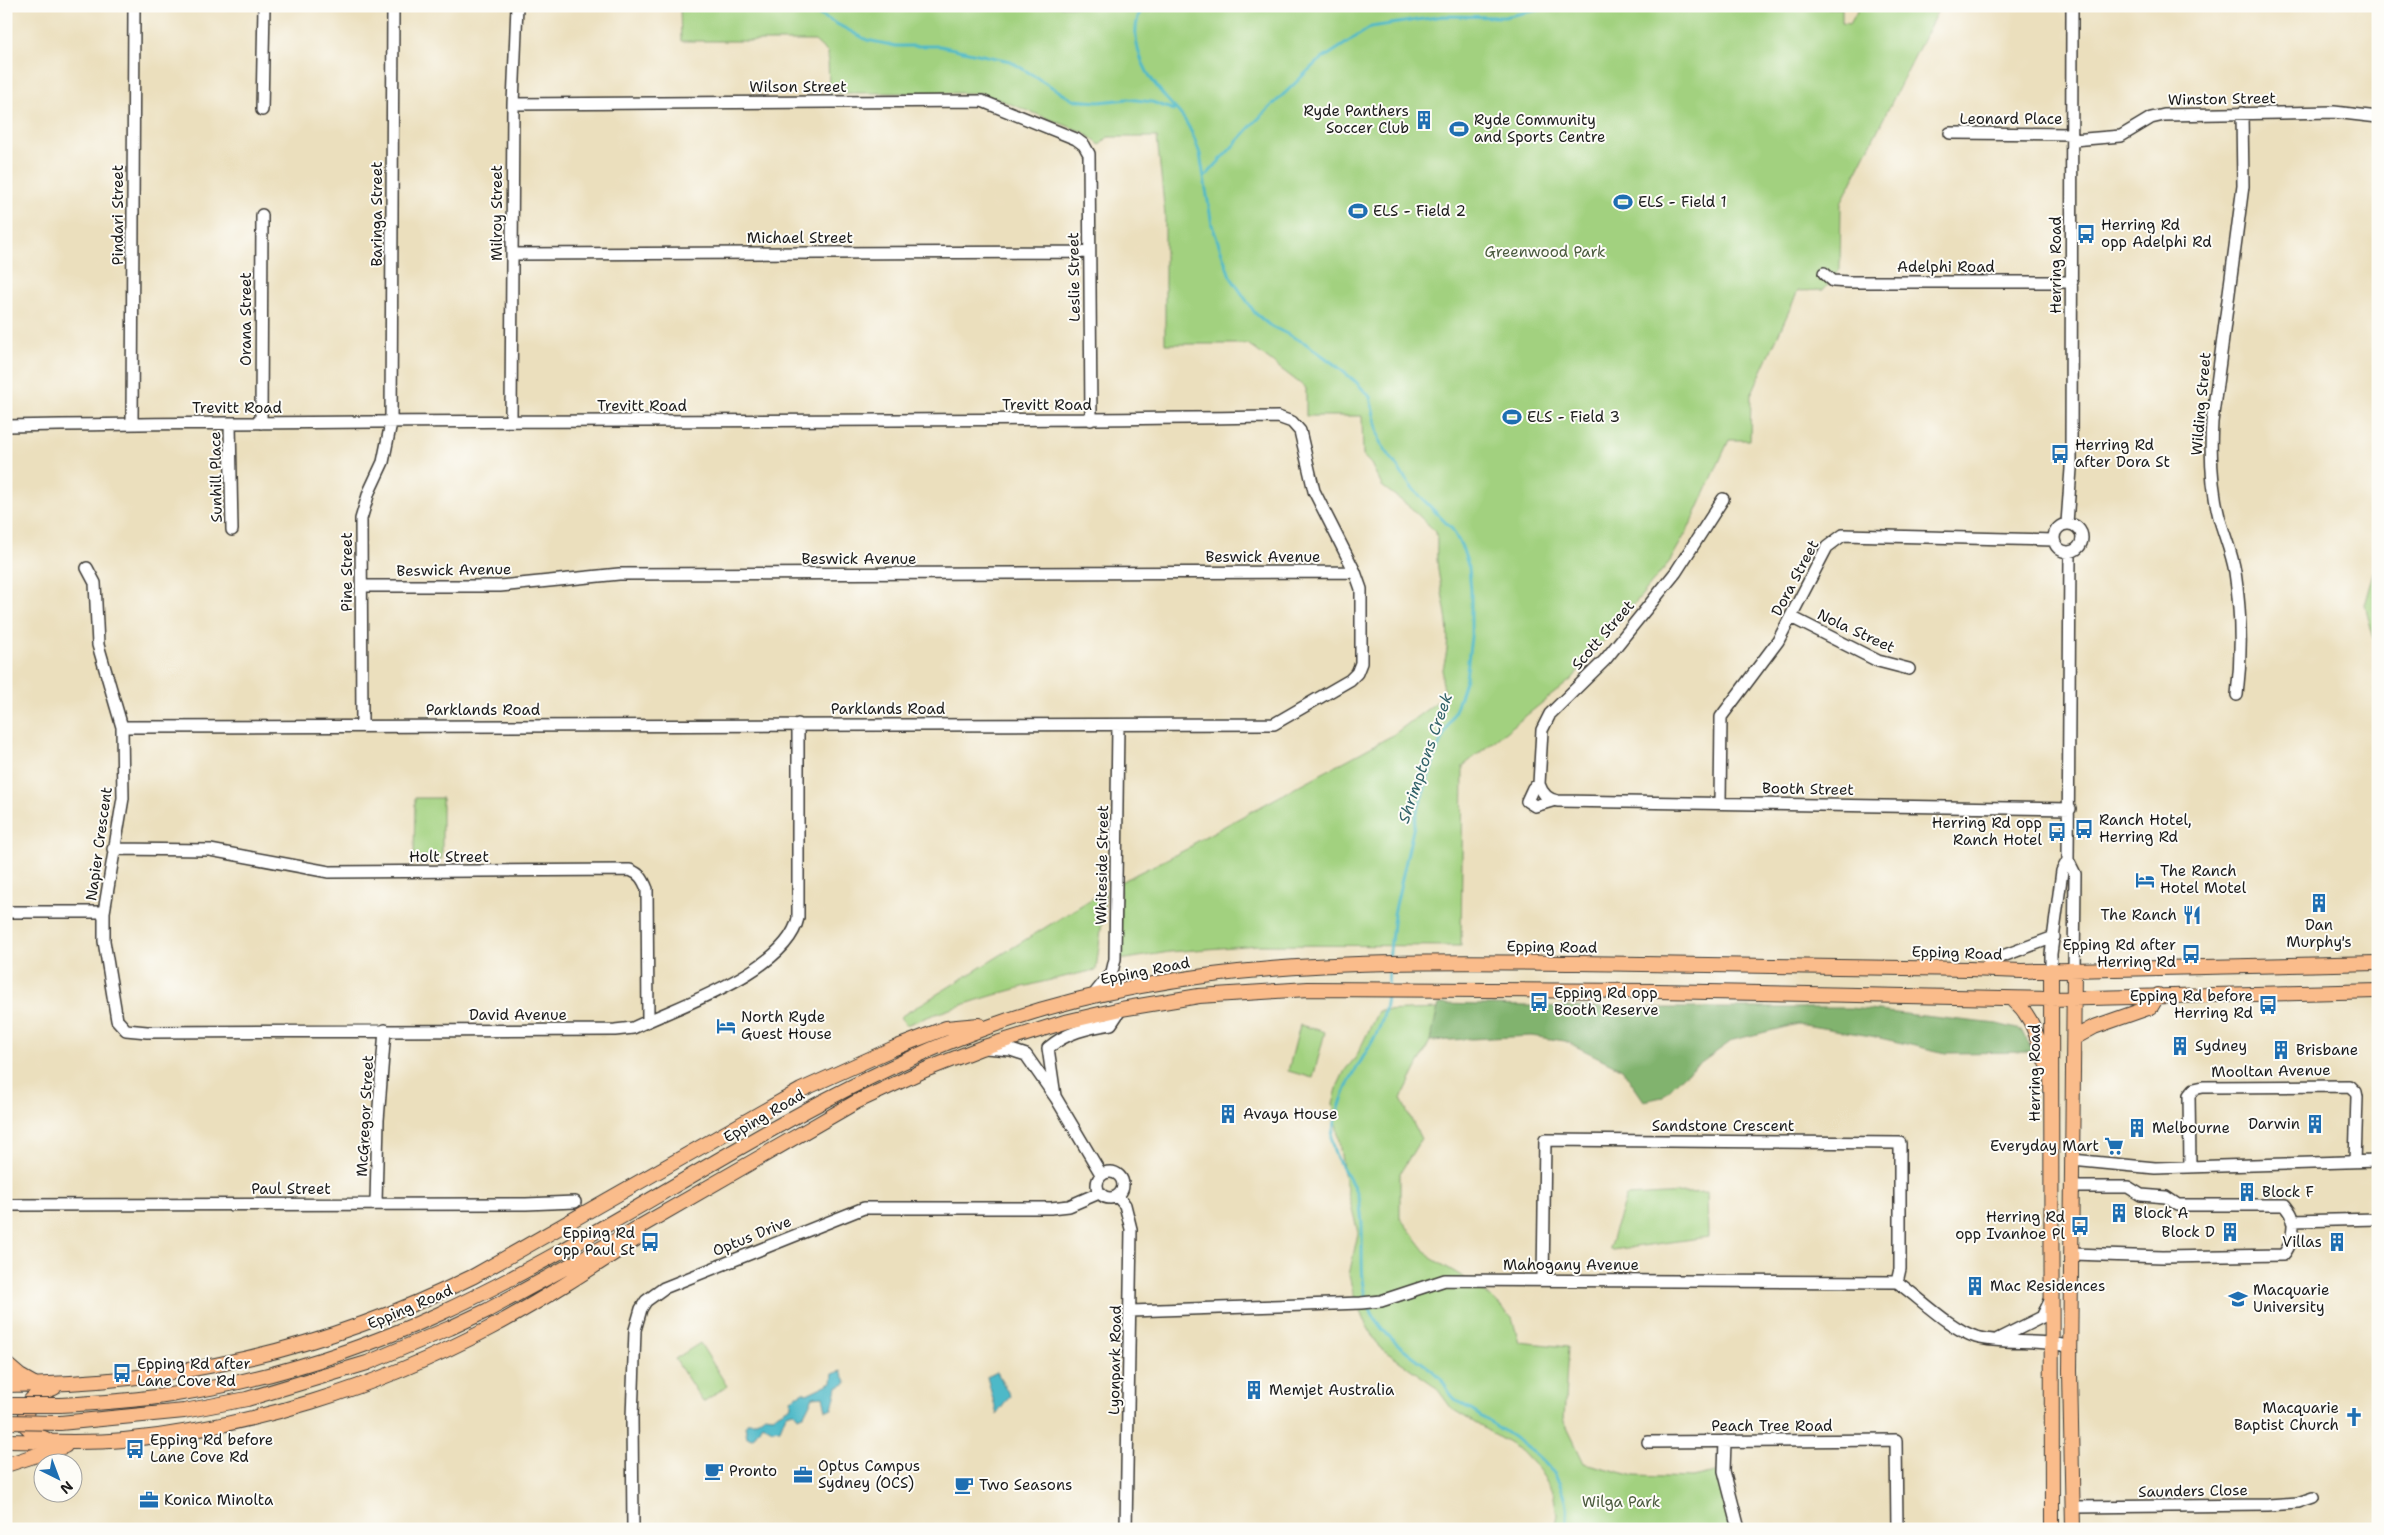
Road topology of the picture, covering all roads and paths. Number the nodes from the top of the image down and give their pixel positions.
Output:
1 (134, 6) edge
2 (264, 6) edge
3 (393, 6) edge
4 (516, 6) edge
5 (2072, 6) edge
6 (513, 104) junction
7 (262, 110) dead end
8 (2242, 113) junction
9 (2378, 117) edge
10 (1950, 133) dead end
11 (2072, 137) junction
12 (1076, 138) joint
13 (262, 215) dead end
14 (1088, 252) junction
15 (512, 254) junction
16 (1824, 273) dead end
17 (2072, 282) junction
18 (1278, 417) joint
19 (512, 420) junction
20 (1092, 420) junction
21 (391, 422) junction
22 (261, 423) junction
23 (132, 424) junction
24 (230, 424) junction
25 (6, 426) edge
26 (1723, 498) dead end
27 (2067, 524) junction
28 (232, 530) dead end
29 (2054, 540) junction
30 (2070, 552) junction
31 (87, 568) dead end
32 (1355, 572) junction
33 (362, 586) junction
34 (1791, 617) junction
35 (1909, 668) dead end
36 (2237, 695) dead end
37 (798, 724) junction
38 (1118, 725) junction
39 (362, 726) junction
40 (122, 727) junction
41 (1539, 784) junction
42 (1550, 799) junction
43 (1720, 802) junction
44 (2070, 809) junction
45 (113, 849) junction
46 (2068, 860) junction
47 (6, 912) edge
48 (104, 912) junction
49 (2054, 937) junction
50 (2378, 963) edge
51 (1986, 969) junction
52 (2051, 970) junction
53 (2074, 970) junction
54 (2378, 991) edge
55 (2158, 995) junction
56 (1092, 998) junction
57 (2074, 998) junction
58 (2012, 999) junction
59 (2051, 999) junction
60 (1121, 1009) junction
61 (648, 1020) junction
62 (997, 1023) junction
63 (385, 1030) junction
64 (2074, 1038) junction
65 (981, 1048) junction
66 (2051, 1070) junction
67 (1056, 1098) junction
68 (2072, 1160) junction
69 (2378, 1161) edge
70 (2355, 1162) junction
71 (2190, 1166) junction
72 (1101, 1174) junction
73 (721, 1179) junction
74 (2071, 1187) junction
75 (1099, 1193) junction
76 (1117, 1196) junction
77 (575, 1202) dead end
78 (376, 1203) junction
79 (6, 1205) edge
80 (2378, 1219) edge
81 (2292, 1221) junction
82 (2072, 1254) junction
83 (1543, 1280) junction
84 (1897, 1282) junction
85 (2052, 1296) junction
86 (1130, 1311) junction
87 (1997, 1340) junction
88 (2052, 1342) junction
89 (2071, 1347) junction
90 (6, 1364) edge
91 (6, 1385) edge
92 (36, 1385) junction
93 (62, 1385) junction
94 (6, 1405) edge
95 (6, 1422) edge
96 (6, 1441) edge
97 (54, 1441) junction
98 (1724, 1441) junction
99 (83, 1442) junction
100 (1648, 1442) dead end
101 (6, 1465) edge
102 (2312, 1498) dead end
103 (2073, 1507) junction
104 (633, 1529) edge
105 (1126, 1529) edge
106 (1739, 1529) edge
107 (1897, 1529) edge
108 (2052, 1529) edge
109 (2073, 1529) edge

1 - 23 street, Pindari Street
2 - 7 street
3 - 21 street, Baringa Street
4 - 6 street, Milroy Street
5 - 11 street, Herring Road
6 - 12 street, Wilson Street
6 - 15 street, Milroy Street
8 - 9 street, Winston Street
8 - 11 street, Winston Street
8 - 36 street, Wilding Street
10 - 11 street, Leonard Place
11 - 17 street, Herring Road
12 - 14 street, Leslie Street
13 - 22 street, Orana Street
14 - 15 street, Michael Street
14 - 20 street, Leslie Street
15 - 19 street, Milroy Street
16 - 17 street, Adelphi Road
17 - 27 street, Herring Road
18 - 20 street, Trevitt Road
18 - 32 street, Parklands Road
19 - 20 street, Trevitt Road
19 - 21 street, Trevitt Road
21 - 22 street, Trevitt Road
21 - 33 street, Pine Street
22 - 24 street, Trevitt Road
23 - 24 street, Trevitt Road
23 - 25 street, Trevitt Road
24 - 28 street, Sunhill Place
26 - 41 street, Scott Street
27 - 29 street
27 - 30 street
29 - 30 street
29 - 34 street, Dora Street
30 - 44 street, Herring Road
31 - 40 street, Napier Crescent
32 - 33 street, Beswick Avenue
32 - 38 street, Parklands Road
33 - 39 street, Pine Street
34 - 35 street, Nola Street
34 - 43 street, Dora Street
37 - 38 street, Parklands Road
37 - 39 street, Parklands Road
37 - 61 street, David Avenue
38 - 56 street, Whiteside Street
39 - 40 street, Parklands Road
40 - 45 street, Napier Crescent
41 - 42 street
41 - 42 street, Booth Street
42 - 43 street, Booth Street
43 - 44 street, Booth Street
44 - 46 street, Herring Road
45 - 48 street, Napier Crescent
45 - 61 street, Holt Street
46 - 49 street, Herring Road
46 - 53 street, Herring Road
47 - 48 street, Napier Crescent
48 - 63 street, David Avenue
49 - 51 street
49 - 52 street, Herring Road
50 - 53 main road, Epping Road
51 - 52 main road, Epping Road
51 - 56 main road, Epping Road
52 - 53 main road, Epping Road
52 - 59 main road, Herring Road
53 - 57 main road, Herring Road
54 - 55 main road
55 - 57 main road
55 - 64 main road
56 - 62 main road, Epping Road
57 - 59 main road
57 - 64 main road, Herring Road
58 - 59 main road
58 - 60 main road
58 - 66 main road
59 - 66 main road, Herring Road
60 - 65 main road
60 - 67 street
61 - 63 street, David Avenue
62 - 93 main road
62 - 94 main road, Epping Road, bridge
63 - 78 street, McGregor Street
64 - 68 main road, Herring Road
65 - 67 street
65 - 73 main road
66 - 85 main road, Herring Road
67 - 72 street
68 - 71 street
68 - 74 main road, Herring Road
69 - 70 street
70 - 71 street
70 - 71 street, Mooltan Avenue
72 - 75 street
72 - 76 street
73 - 95 main road, bridge
73 - 99 main road
74 - 81 street
74 - 82 main road, Herring Road
75 - 76 street
75 - 104 street, Optus Drive
76 - 86 street, Lyonpark Road
77 - 78 street, Paul Street
78 - 79 street, Paul Street
80 - 81 street
81 - 82 street
82 - 89 main road, Herring Road
83 - 84 street, Mahogany Avenue
83 - 84 street, Sandstone Crescent
83 - 86 street, Mahogany Avenue
84 - 87 street
85 - 87 street
85 - 88 main road, Herring Road
86 - 105 street, Lyonpark Road
87 - 88 street
88 - 89 street
88 - 108 main road, Herring Road
89 - 103 main road, Herring Road
90 - 92 main road
91 - 92 main road
92 - 93 main road
93 - 97 main road
96 - 97 main road
97 - 99 main road
98 - 100 street, Peach Tree Road
98 - 106 street
98 - 107 street, Peach Tree Road
99 - 101 main road
102 - 103 street, Saunders Close
103 - 109 main road, Herring Road

